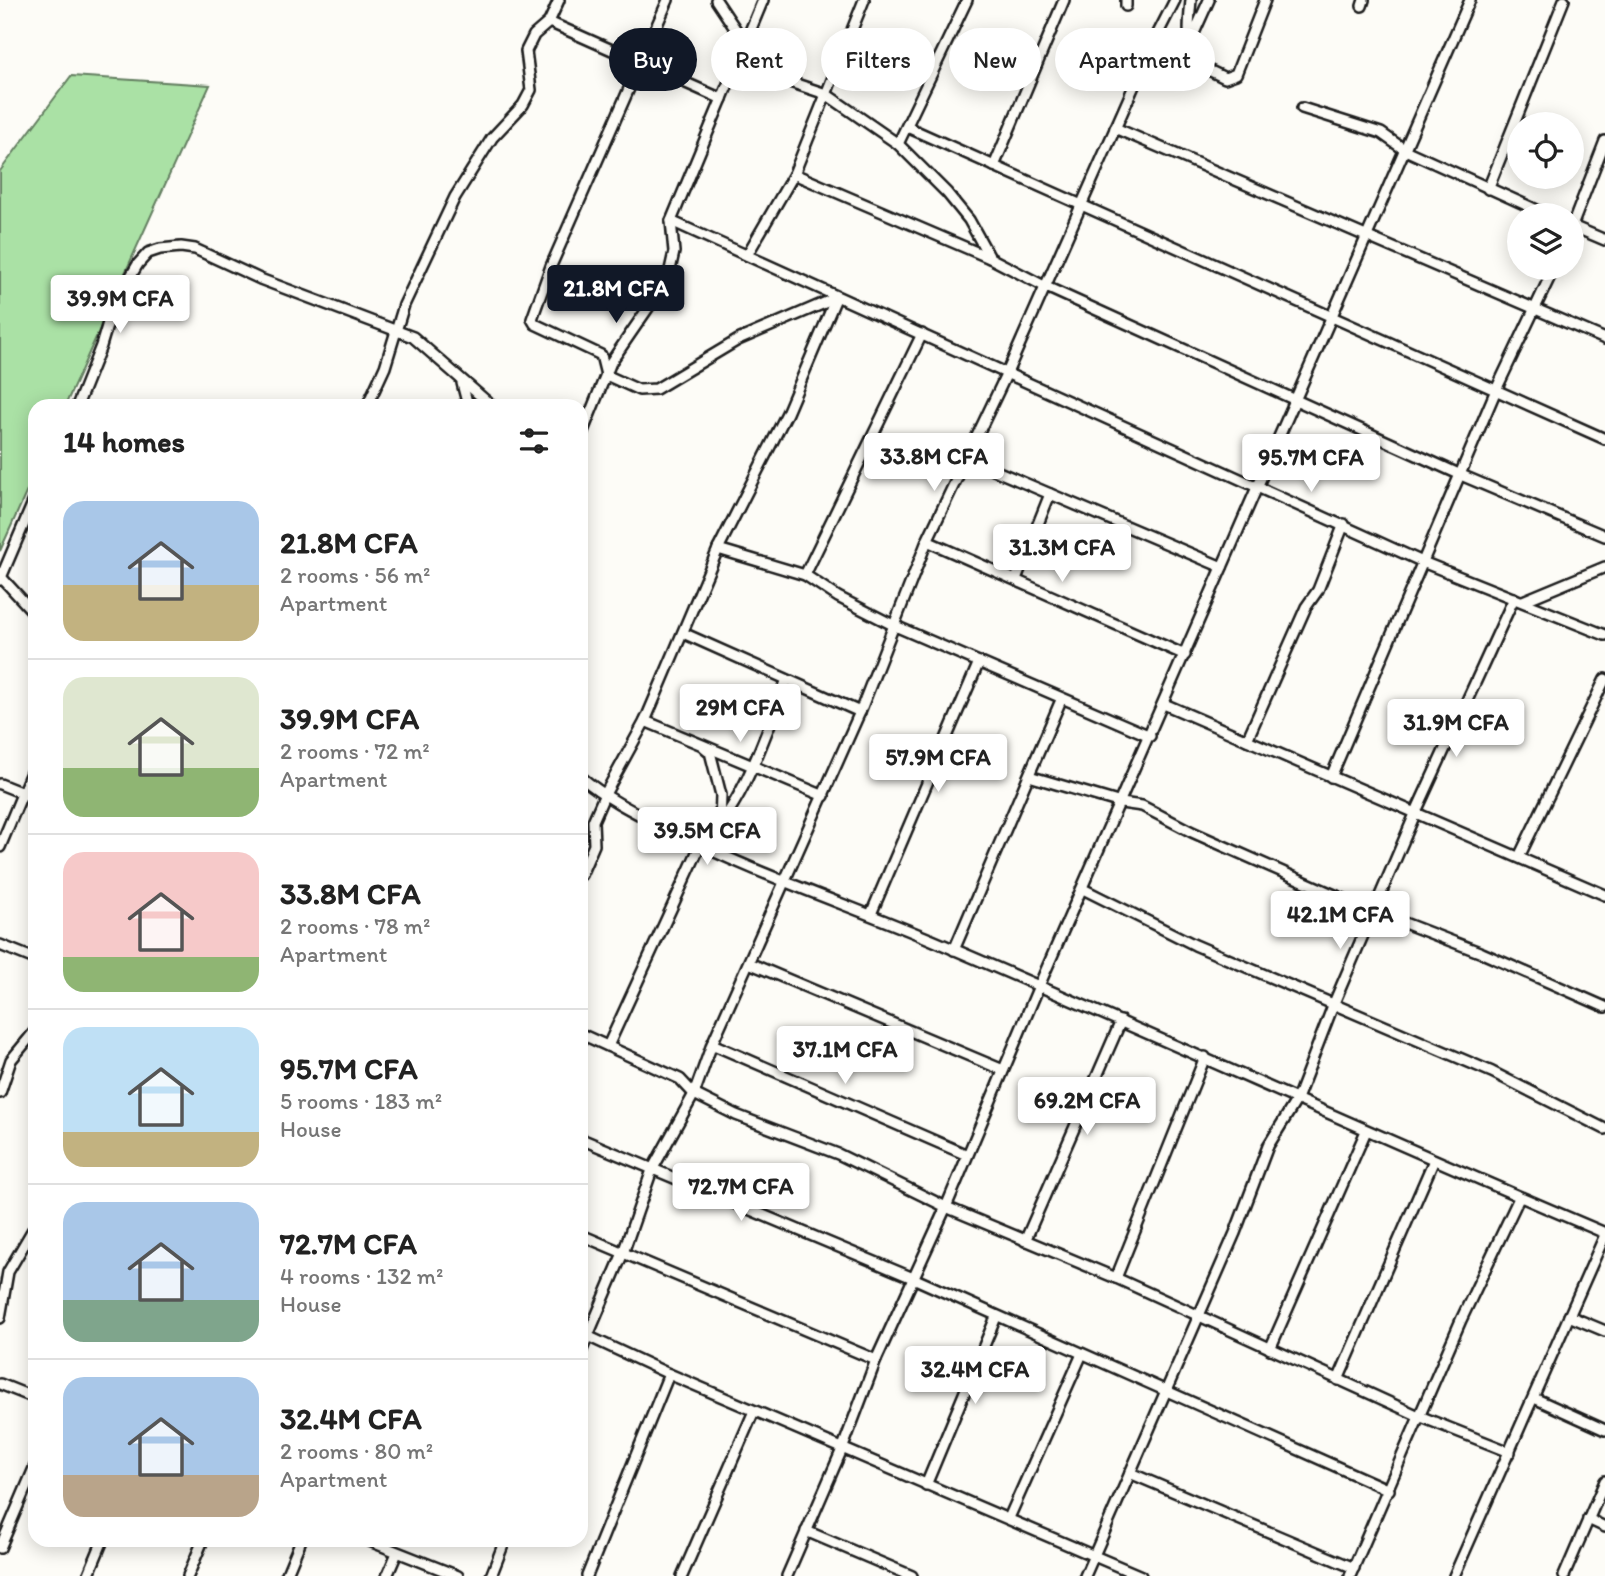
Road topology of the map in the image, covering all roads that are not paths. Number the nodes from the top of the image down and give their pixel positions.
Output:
1 (559, 0) edge
2 (668, 0) edge
3 (716, 0) edge
4 (763, 0) edge
5 (864, 0) edge
6 (967, 0) edge
7 (1064, 0) edge
8 (1175, 0) edge
9 (1191, 0) edge
10 (1209, 0) edge
11 (1265, 0) edge
12 (1470, 0) edge
13 (1564, 0) edge
14 (549, 22) junction
15 (657, 28) edge
16 (735, 28) edge
17 (750, 28) edge
18 (1161, 28) edge
19 (1190, 28) edge
20 (1196, 28) edge
21 (609, 49) edge
22 (1215, 72) edge
23 (697, 88) edge
24 (807, 88) edge
25 (630, 91) edge
26 (725, 91) edge
27 (1132, 91) edge
28 (826, 94) junction
29 (722, 99) junction
30 (1302, 108) dead end
31 (907, 127) junction
32 (1115, 128) junction
33 (1605, 141) edge
34 (898, 144) junction
35 (1405, 150) junction
36 (994, 166) junction
37 (793, 174) junction
38 (1488, 189) junction
39 (1520, 203) edge
40 (1581, 203) edge
41 (1083, 206) junction
42 (671, 221) junction
43 (1584, 231) edge
44 (1366, 236) junction
45 (1605, 240) edge
46 (747, 255) junction
47 (990, 258) junction
48 (1549, 280) edge
49 (1044, 286) junction
50 (836, 298) junction
51 (1536, 309) junction
52 (1330, 316) junction
53 (396, 333) junction
54 (922, 334) junction
55 (1605, 339) edge
56 (1007, 373) junction
57 (606, 375) junction
58 (462, 383) junction
59 (1496, 390) junction
60 (80, 399) edge
61 (371, 399) edge
62 (466, 399) edge
63 (483, 399) edge
64 (1295, 399) junction
65 (588, 419) edge
66 (1605, 439) edge
67 (968, 459) junction
68 (1461, 475) junction
69 (1256, 487) junction
70 (1051, 494) junction
71 (28, 515) edge
72 (1344, 524) junction
73 (1605, 536) edge
74 (927, 541) junction
75 (718, 549) junction
76 (1425, 563) junction
77 (1222, 567) junction
78 (1605, 568) edge
79 (805, 575) junction
80 (1, 579) edge
81 (1016, 579) junction
82 (1519, 599) junction
83 (28, 607) edge
84 (894, 625) junction
85 (683, 634) junction
86 (1605, 635) edge
87 (1185, 655) junction
88 (979, 662) junction
89 (1605, 678) edge
90 (786, 682) junction
91 (1061, 700) junction
92 (1164, 704) junction
93 (860, 712) junction
94 (645, 721) junction
95 (1150, 736) junction
96 (1247, 740) junction
97 (701, 745) junction
98 (754, 765) junction
99 (1029, 776) junction
100 (1331, 777) junction
101 (28, 780) edge
102 (588, 782) edge
103 (0, 785) edge
104 (22, 794) junction
105 (28, 796) edge
106 (604, 796) junction
107 (824, 796) junction
108 (1121, 803) junction
109 (1415, 814) junction
110 (720, 825) junction
111 (700, 846) junction
112 (0, 847) edge
113 (1519, 858) junction
114 (588, 859) edge
115 (785, 884) junction
116 (1083, 889) junction
117 (1605, 895) edge
118 (1375, 912) junction
119 (871, 914) junction
120 (0, 945) edge
121 (954, 950) junction
122 (28, 956) edge
123 (749, 963) junction
124 (1039, 985) junction
125 (1334, 1003) junction
126 (1605, 1007) edge
127 (1121, 1021) junction
128 (588, 1037) edge
129 (28, 1039) edge
130 (712, 1044) junction
131 (608, 1046) junction
132 (1205, 1057) junction
133 (1003, 1070) junction
134 (0, 1093) edge
135 (694, 1094) junction
136 (1297, 1099) junction
137 (1605, 1129) edge
138 (1366, 1131) junction
139 (588, 1142) edge
140 (967, 1155) junction
141 (1434, 1160) junction
142 (652, 1170) junction
143 (1518, 1198) junction
144 (946, 1206) junction
145 (1605, 1234) edge
146 (28, 1238) edge
147 (588, 1238) edge
148 (1026, 1241) junction
149 (623, 1253) junction
150 (913, 1278) junction
151 (1116, 1278) junction
152 (1198, 1316) junction
153 (1569, 1316) junction
154 (996, 1317) junction
155 (0, 1318) edge
156 (588, 1328) edge
157 (1605, 1331) edge
158 (588, 1335) edge
159 (1270, 1349) junction
160 (1082, 1354) junction
161 (876, 1360) junction
162 (669, 1374) junction
163 (1338, 1380) junction
164 (0, 1384) edge
165 (1165, 1391) junction
166 (28, 1395) edge
167 (1534, 1398) junction
168 (754, 1411) junction
169 (1419, 1416) junction
170 (1605, 1430) edge
171 (843, 1447) junction
172 (1510, 1452) junction
173 (1130, 1473) junction
174 (1605, 1481) edge
175 (28, 1482) edge
176 (926, 1485) junction
177 (1389, 1490) junction
178 (1009, 1518) junction
179 (1588, 1519) junction
180 (1605, 1527) edge
181 (806, 1531) junction
182 (100, 1547) edge
183 (200, 1547) edge
184 (298, 1547) edge
185 (383, 1547) edge
186 (502, 1547) edge
187 (0, 1548) edge
188 (397, 1553) junction
189 (1093, 1555) junction
190 (1352, 1572) edge
191 (88, 1576) edge
192 (188, 1576) edge
193 (286, 1576) edge
194 (387, 1576) edge
195 (458, 1576) edge
196 (491, 1576) edge
197 (587, 1576) edge
198 (682, 1576) edge
199 (787, 1576) edge
200 (912, 1576) edge
201 (1085, 1576) edge
202 (1141, 1576) edge
203 (1454, 1576) edge
204 (1564, 1576) edge

1 - 14 street
2 - 15 street
3 - 16 street
4 - 17 street
5 - 28 street
6 - 31 street
7 - 36 street
8 - 18 street
9 - 19 street
10 - 20 street
11 - 22 street
12 - 35 street
13 - 38 street
14 - 21 street
14 - 53 street
23 - 29 street
24 - 28 street
25 - 57 street
26 - 29 street
27 - 32 street
28 - 34 street
28 - 37 street
29 - 42 street
30 - 35 street
31 - 34 street
31 - 36 street
32 - 41 street
32 - 44 street
33 - 40 street
34 - 47 street
35 - 38 street
35 - 44 street
36 - 41 street
37 - 46 street
37 - 47 street
38 - 39 street
41 - 49 street
41 - 52 street
42 - 46 street
42 - 57 street
43 - 45 street
44 - 51 street
44 - 52 street
46 - 50 street
47 - 49 street
48 - 51 street
49 - 56 street
49 - 64 street
50 - 54 street
50 - 57 street
50 - 75 street
51 - 55 street
51 - 59 street
52 - 59 street
52 - 64 street
53 - 58 street
53 - 60 street
53 - 61 street
54 - 56 street
54 - 79 street
56 - 67 street
56 - 69 street
57 - 65 street
58 - 62 street
58 - 63 street
59 - 66 street
59 - 68 street
64 - 68 street
64 - 69 street
67 - 70 street
67 - 74 street
68 - 73 street
68 - 76 street
69 - 72 street
69 - 77 street
70 - 77 street
70 - 81 street
71 - 80 street
72 - 76 street
72 - 96 street
74 - 81 street
74 - 84 street
75 - 79 street
75 - 85 street
76 - 82 street
76 - 100 street
77 - 87 street
78 - 82 street
79 - 84 street
80 - 83 street
81 - 87 street
82 - 86 street
82 - 109 street
84 - 88 street
84 - 93 street
85 - 90 street
85 - 94 street
87 - 92 street
88 - 91 street
88 - 119 street
89 - 113 street
90 - 93 street
90 - 98 street
91 - 95 street
91 - 99 street
92 - 95 street
92 - 96 street
93 - 107 street
94 - 97 street
94 - 106 street
95 - 108 street
96 - 100 street
97 - 98 street
97 - 110 street
98 - 107 street
98 - 110 street
99 - 108 street
99 - 121 street
100 - 109 street
101 - 104 street
102 - 106 street
103 - 104 street
104 - 105 street
104 - 112 street
106 - 111 street
106 - 114 street
107 - 115 street
108 - 116 street
108 - 118 street
109 - 113 street
109 - 118 street
110 - 111 street
111 - 115 street
111 - 131 street
113 - 117 street
115 - 119 street
115 - 123 street
116 - 124 street
116 - 125 street
118 - 125 street
118 - 126 street
119 - 121 street
120 - 122 street
121 - 124 street
123 - 130 street
123 - 133 street
124 - 127 street
124 - 133 street
125 - 136 street
125 - 137 street
127 - 132 street
127 - 148 street
128 - 131 street
129 - 134 street
130 - 135 street
130 - 140 street
131 - 135 street
132 - 136 street
132 - 151 street
133 - 140 street
135 - 142 street
135 - 144 street
136 - 138 street
136 - 152 street
138 - 141 street
138 - 159 street
139 - 142 street
140 - 144 street
141 - 143 street
141 - 163 street
142 - 149 street
142 - 150 street
143 - 145 street
143 - 169 street
144 - 148 street
144 - 150 street
145 - 153 street
146 - 155 street
147 - 149 street
148 - 151 street
149 - 156 street
149 - 161 street
150 - 154 street
150 - 161 street
151 - 152 street
152 - 159 street
152 - 165 street
153 - 157 street
153 - 167 street
154 - 160 street
154 - 176 street
158 - 162 street
159 - 163 street
160 - 165 street
160 - 178 street
161 - 171 street
162 - 168 street
162 - 197 street
163 - 169 street
164 - 166 street
165 - 173 street
165 - 177 street
167 - 170 street
167 - 172 street
168 - 171 street
168 - 198 street
169 - 172 street
169 - 177 street
171 - 176 street
171 - 181 street
172 - 203 street
173 - 189 street
173 - 190 street
174 - 179 street
175 - 187 street
176 - 178 street
177 - 190 street
178 - 189 street
179 - 180 street
179 - 204 street
181 - 199 street
181 - 200 street
182 - 191 street
183 - 192 street
184 - 193 street
185 - 188 street
186 - 196 street
188 - 194 street
188 - 195 street
189 - 201 street
189 - 202 street

